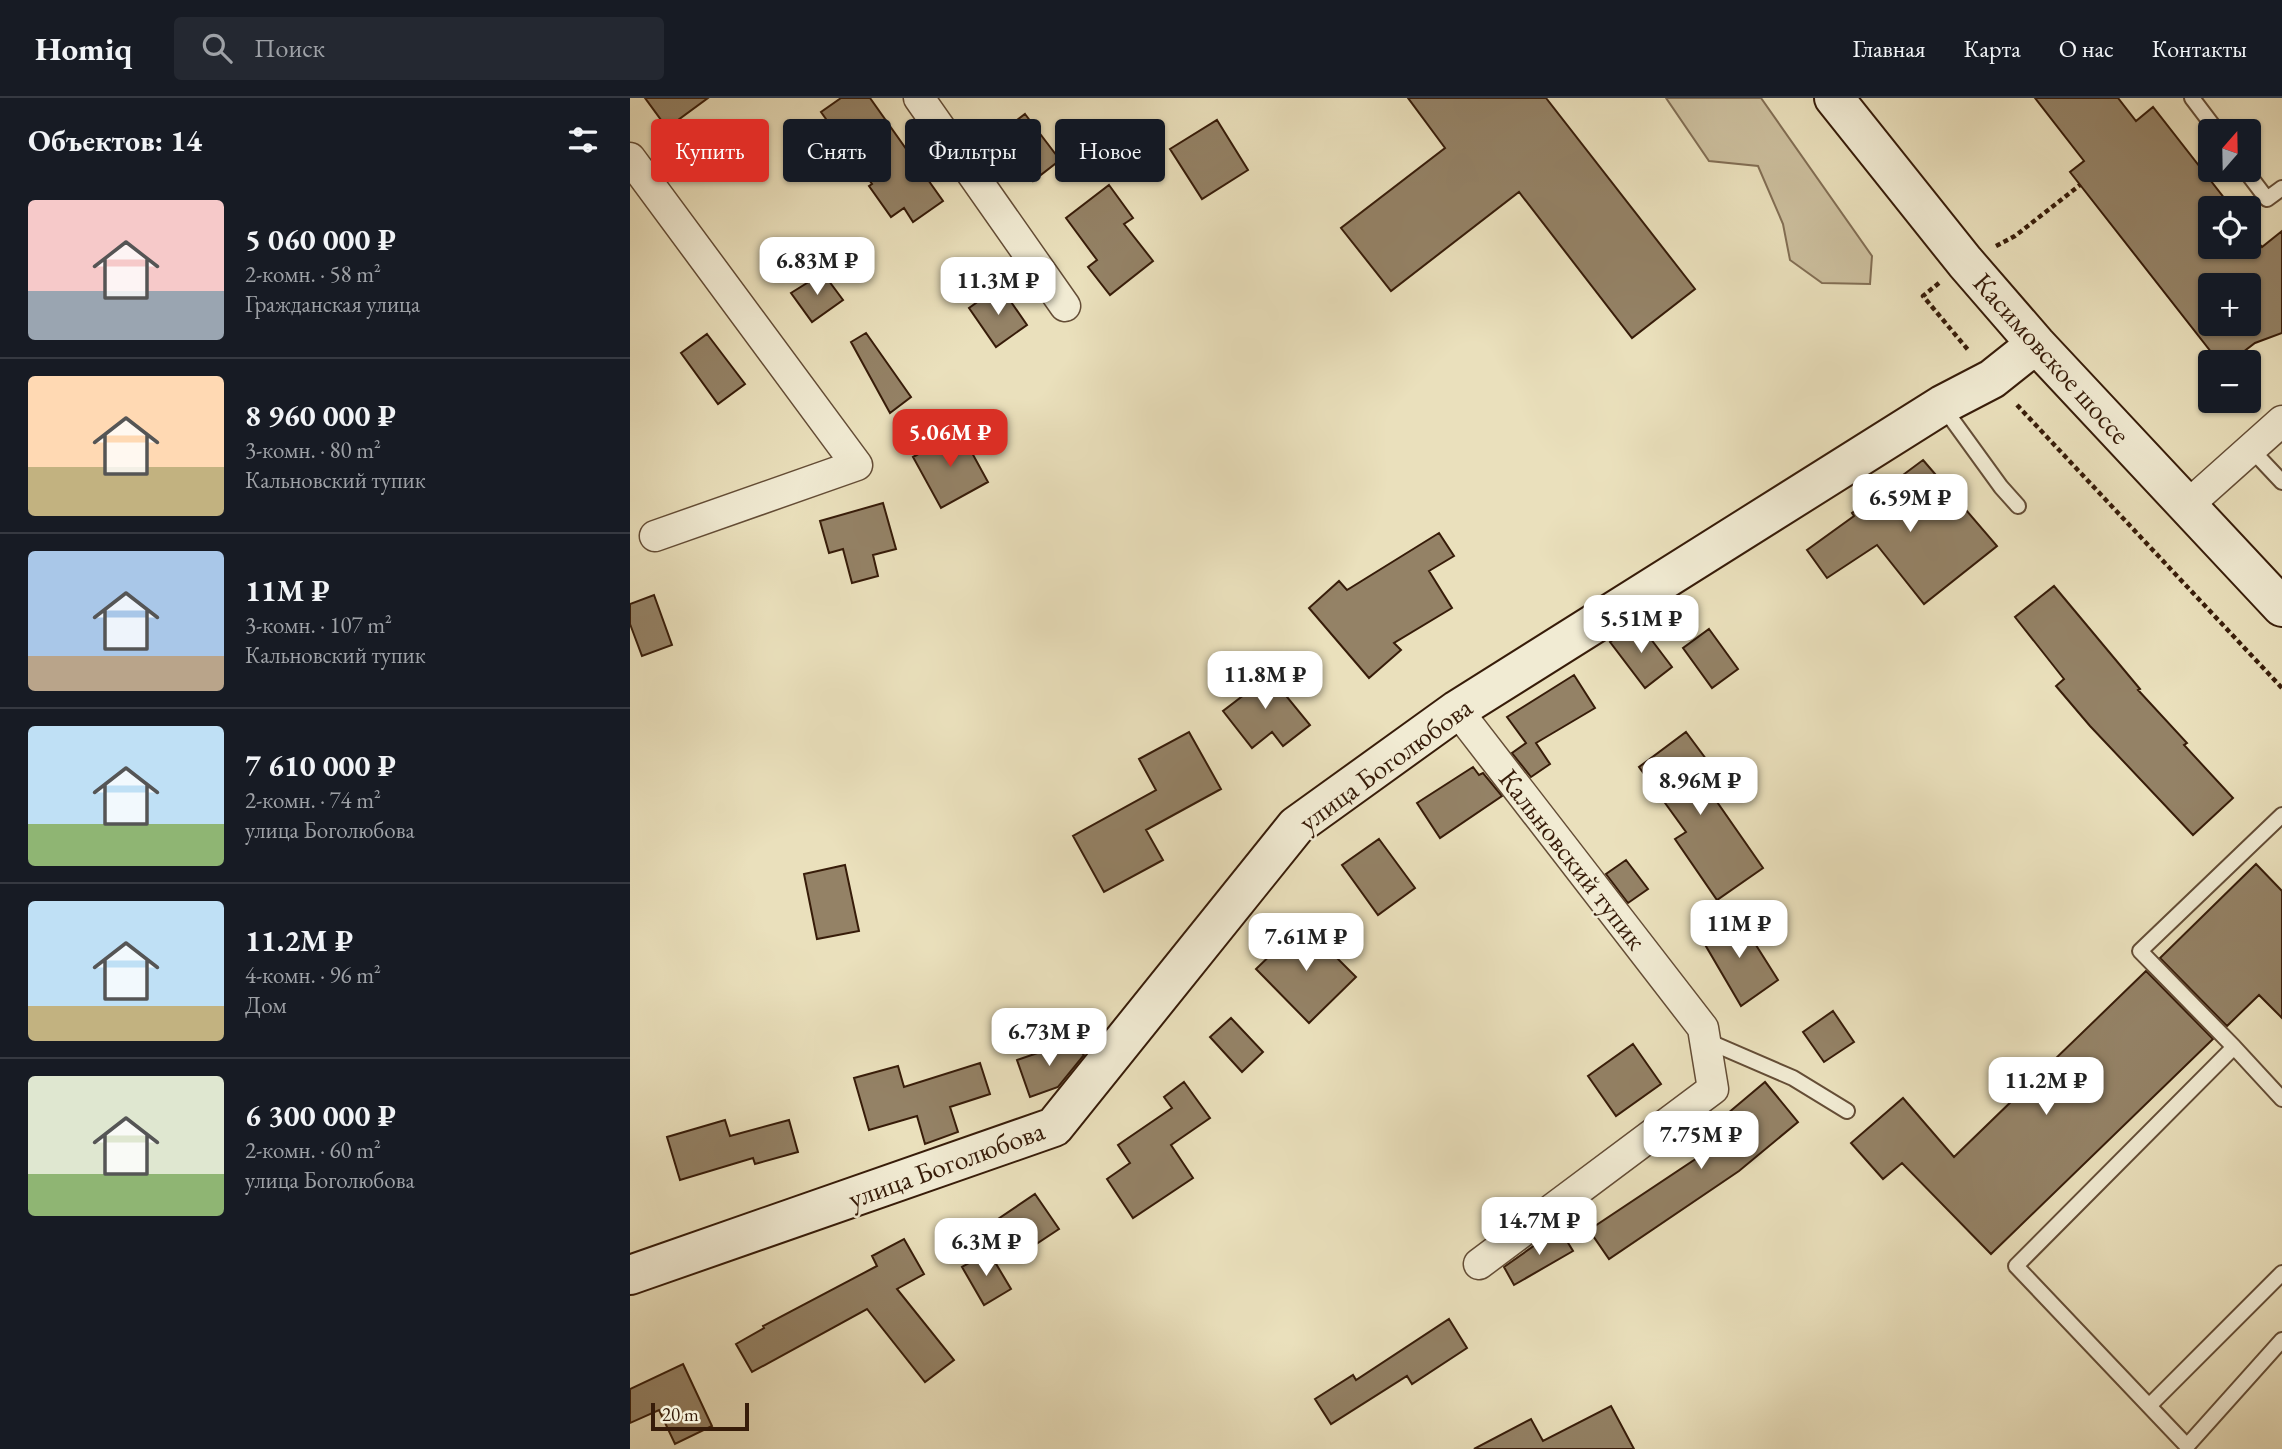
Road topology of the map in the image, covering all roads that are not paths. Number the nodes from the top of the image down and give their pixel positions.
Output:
1 (919, 98) edge
2 (1834, 98) edge
3 (2192, 98) edge
4 (2208, 119) edge
5 (630, 158) edge
6 (2254, 182) edge
7 (2282, 188) edge
8 (1065, 306) dead end
9 (2036, 344) junction
10 (1942, 405) junction
11 (2282, 421) edge
12 (2250, 448) junction
13 (2282, 482) edge
14 (2188, 505) junction
15 (2018, 506) dead end
16 (656, 536) dead end
17 (2282, 607) edge
18 (1457, 709) junction
19 (2280, 820) edge
20 (1705, 1040) junction
21 (2234, 1047) junction
22 (2282, 1099) edge
23 (1847, 1111) dead end
24 (1479, 1264) dead end
25 (2282, 1273) edge
26 (630, 1275) edge
27 (2282, 1340) edge
28 (2149, 1406) junction

1 - 8 street
2 - 9 street, Касимовское шоссе
3 - 4 lane
5 - 16 street
6 - 7 lane
9 - 10 street, улица Боголюбова
9 - 14 street, Касимовское шоссе
10 - 15 lane
10 - 18 street, улица Боголюбова
11 - 12 street
12 - 13 lane
12 - 14 street
14 - 17 street, Касимовское шоссе
18 - 20 street, Кальновский тупик
18 - 26 street, улица Боголюбова
19 - 21 lane
20 - 23 lane
20 - 24 street, Кальновский тупик
21 - 22 lane
21 - 28 lane
25 - 28 lane
27 - 28 lane

